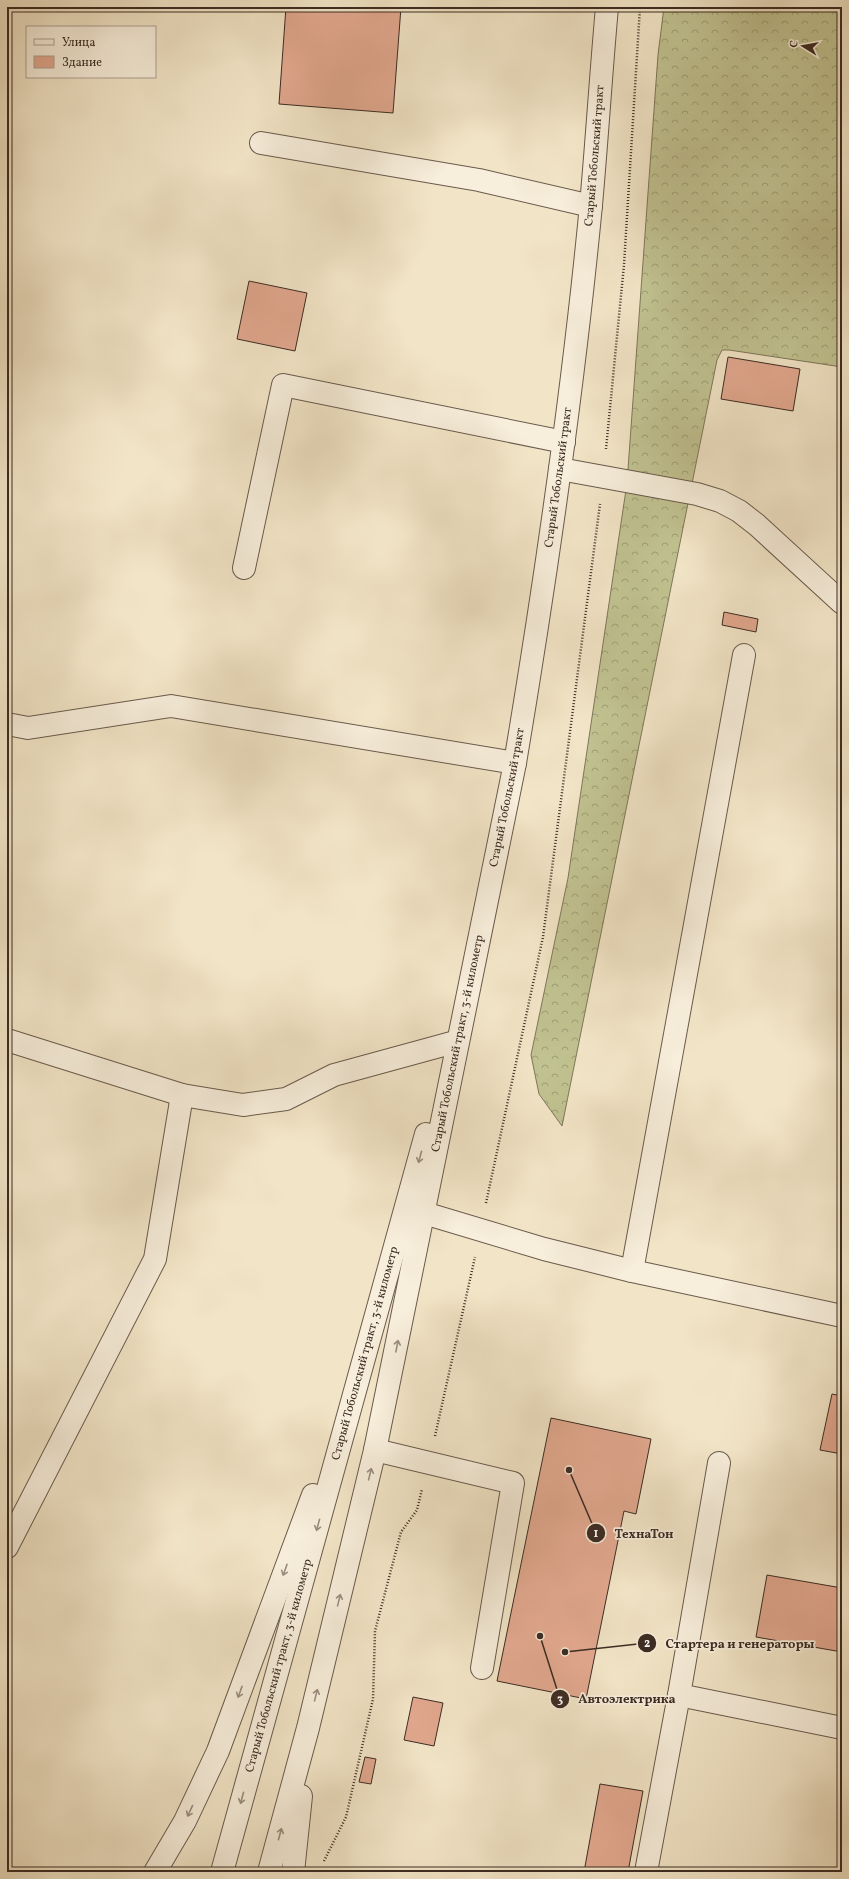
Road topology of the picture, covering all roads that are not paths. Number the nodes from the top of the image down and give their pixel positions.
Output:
1 (607, 7) edge
2 (261, 143) dead end
3 (591, 206) junction
4 (564, 442) junction
5 (560, 469) junction
6 (244, 568) dead end
7 (842, 603) edge
8 (744, 655) dead end
9 (7, 724) edge
10 (515, 763) junction
11 (479, 944) junction
12 (7, 1040) edge
13 (451, 1043) junction
14 (182, 1094) junction
15 (424, 1213) junction
16 (632, 1271) junction
17 (842, 1316) edge
18 (367, 1349) junction
19 (376, 1450) junction
20 (719, 1462) dead end
21 (7, 1547) edge
22 (482, 1668) dead end
23 (679, 1695) junction
24 (308, 1728) junction
25 (842, 1728) edge
26 (155, 1872) edge
27 (222, 1872) edge
28 (270, 1872) edge
29 (293, 1872) edge
30 (646, 1872) edge

1 - 3 street, Старый Тобольский тракт
2 - 3 street
3 - 4 street, Старый Тобольский тракт
4 - 5 street, Старый Тобольский тракт
4 - 6 street
5 - 7 street
5 - 10 street, Старый Тобольский тракт
8 - 16 street
9 - 10 street
10 - 11 street, Старый Тобольский тракт
11 - 13 street, Старый Тобольский тракт, 3-й километр
11 - 15 street, Старый Тобольский тракт, 3-й километр
12 - 14 street
13 - 14 street
13 -> 18 street, Старый Тобольский тракт, 3-й километр
14 - 21 street
15 - 16 street
19 -> 15 street, Старый Тобольский тракт, 3-й километр
16 - 17 street
18 -> 26 street
18 -> 27 street, Старый Тобольский тракт, 3-й километр
19 - 22 street
24 -> 19 street, Старый Тобольский тракт, 3-й километр
20 - 23 street
23 - 25 street
23 - 30 street
28 -> 24 street, Старый Тобольский тракт, 3-й километр
24 - 29 street

